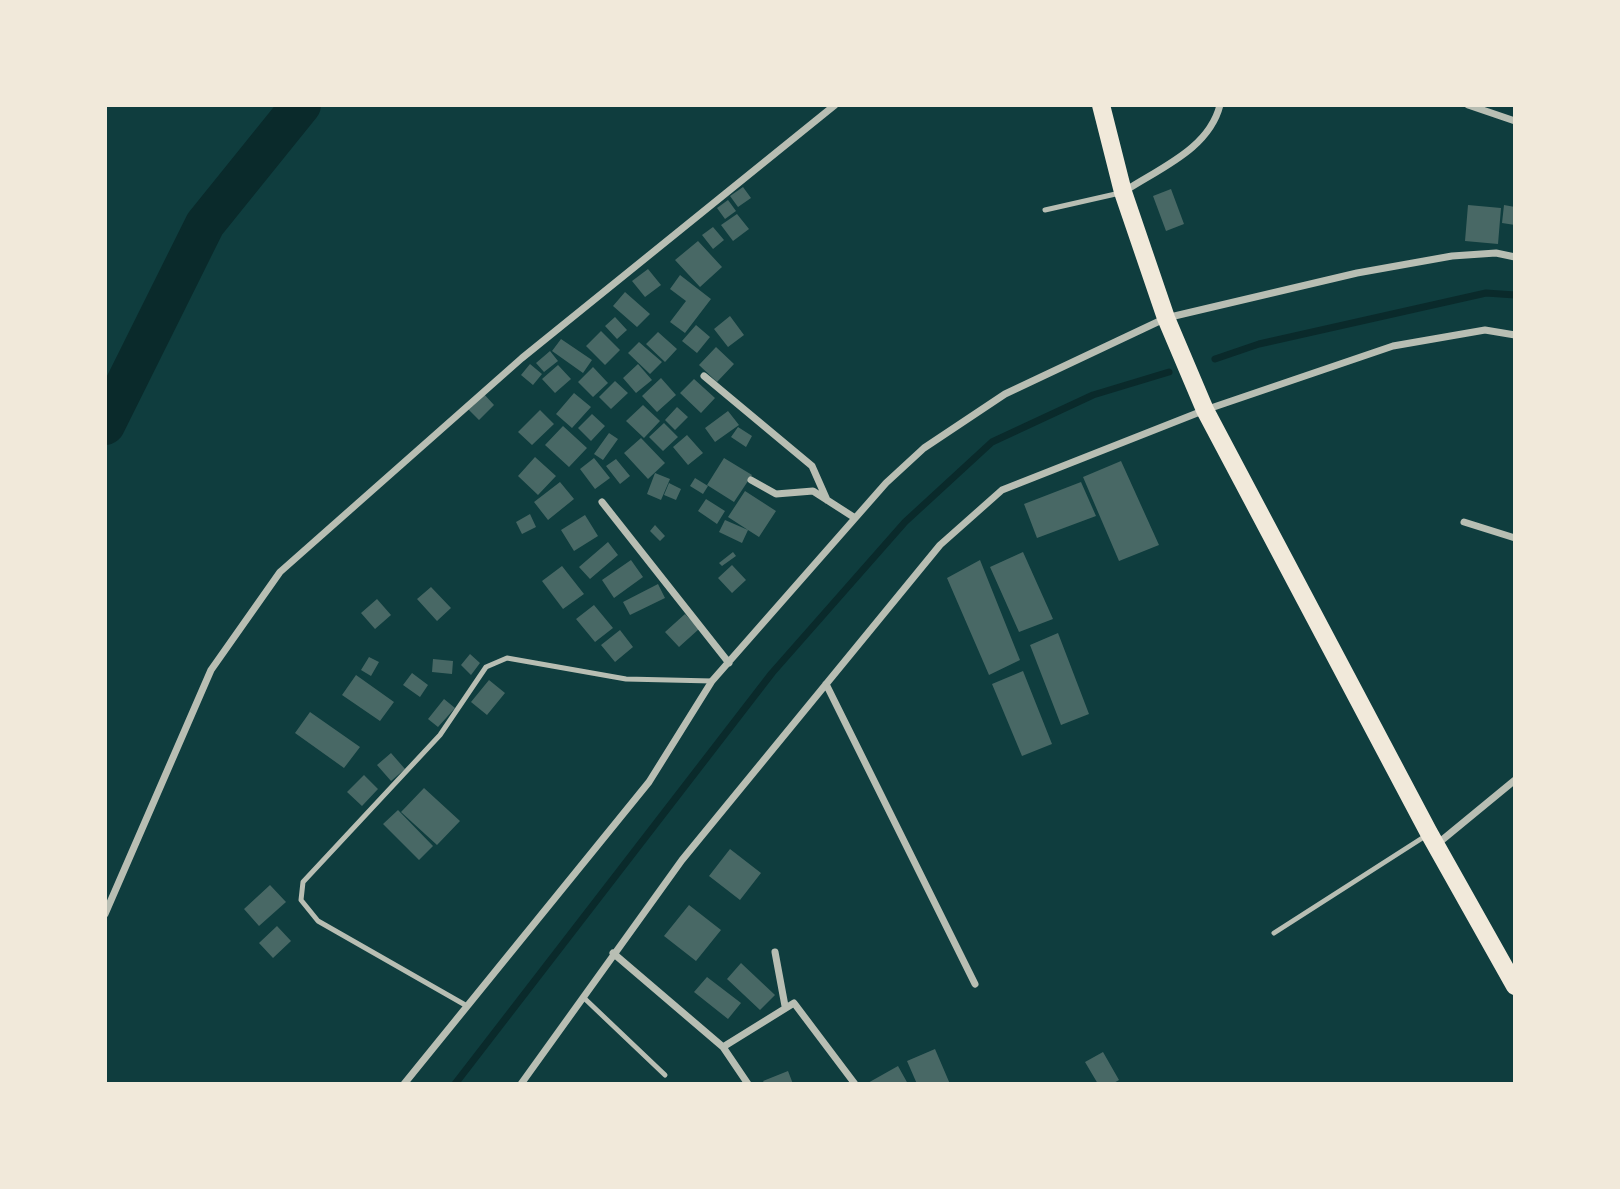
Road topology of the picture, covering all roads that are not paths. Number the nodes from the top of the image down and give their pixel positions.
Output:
1 (835, 105) edge
2 (1101, 105) edge
3 (1220, 105) edge
4 (1468, 105) edge
5 (1515, 121) edge
6 (1123, 192) junction
7 (1045, 210) dead end
8 (1515, 257) edge
9 (1166, 318) junction
10 (1515, 335) edge
11 (704, 376) dead end
12 (1205, 410) junction
13 (751, 480) dead end
14 (827, 500) junction
15 (602, 502) dead end
16 (855, 518) junction
17 (1464, 523) dead end
18 (1515, 538) edge
19 (729, 663) junction
20 (712, 681) junction
21 (826, 684) junction
22 (1515, 780) edge
23 (1432, 839) junction
24 (105, 914) edge
25 (1274, 933) dead end
26 (775, 952) dead end
27 (613, 953) junction
28 (975, 984) dead end
29 (1515, 986) edge
30 (583, 997) junction
31 (467, 1006) junction
32 (785, 1006) junction
33 (723, 1047) junction
34 (666, 1075) dead end
35 (404, 1084) edge
36 (521, 1084) edge
37 (748, 1084) edge
38 (855, 1084) edge

1 - 24 street
2 - 6 highway
3 - 6 street
4 - 5 street
6 - 7 lane
6 - 9 highway
8 - 9 street
9 - 12 highway
9 - 16 street
10 - 12 street
11 - 14 street
12 - 21 street
12 - 23 highway
13 - 14 street
14 - 16 street
15 - 19 street
16 - 19 street
17 - 18 street
19 - 20 street
20 - 31 street
20 - 31 lane
21 - 27 street
21 - 28 street
22 - 23 street
23 - 25 lane
23 - 29 highway
26 - 32 street
27 - 30 street
27 - 33 street
30 - 34 lane
30 - 36 street
31 - 35 street
32 - 33 street
32 - 38 street
33 - 37 street

